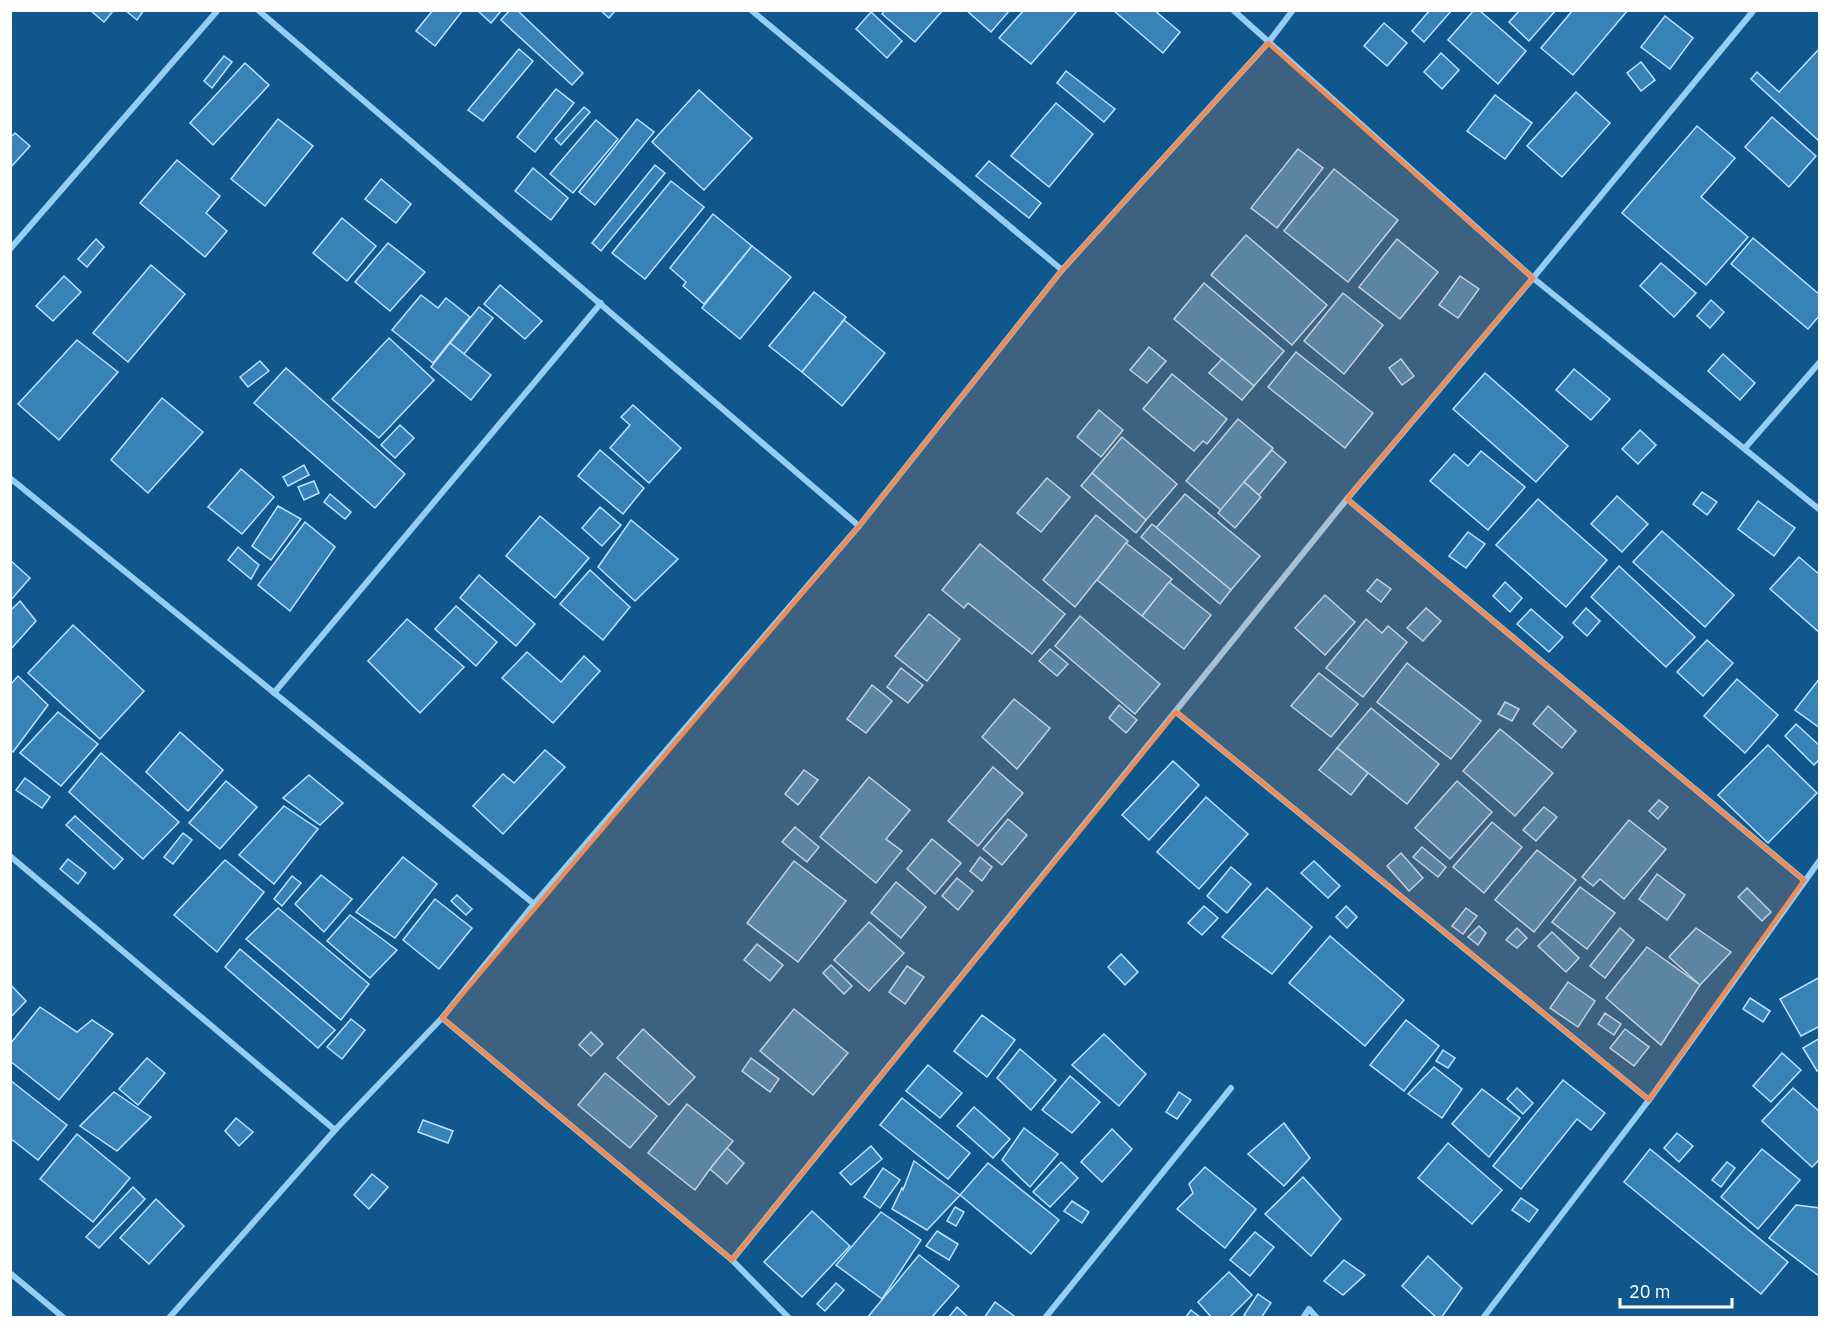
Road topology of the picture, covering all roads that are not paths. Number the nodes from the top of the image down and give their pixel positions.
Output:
1 (218, 10) edge
2 (258, 10) edge
3 (751, 10) edge
4 (1233, 10) edge
5 (1293, 10) edge
6 (1754, 10) edge
7 (1268, 43) junction
8 (10, 249) edge
9 (1062, 270) junction
10 (1533, 278) junction
11 (601, 303) junction
12 (1820, 362) edge
13 (1745, 448) junction
14 (10, 478) edge
15 (1347, 499) junction
16 (1820, 510) edge
17 (859, 526) junction
18 (274, 693) junction
19 (1176, 712) junction
20 (10, 856) edge
21 (1820, 860) edge
22 (1804, 880) junction
23 (534, 904) junction
24 (442, 1018) junction
25 (1231, 1088) dead end
26 (1649, 1100) junction
27 (335, 1130) junction
28 (732, 1260) junction
29 (10, 1273) edge
30 (64, 1317) edge
31 (169, 1317) edge
32 (789, 1317) edge
33 (1045, 1317) edge
34 (1303, 1317) edge
35 (1317, 1317) edge
36 (1483, 1317) edge

1 - 8 street
2 - 11 street
3 - 9 street
4 - 7 street
5 - 7 street
6 - 10 street
7 - 9 street
7 - 10 street
9 - 17 street
10 - 13 street
10 - 15 street
11 - 17 street
11 - 18 street
12 - 13 street
13 - 16 street
14 - 18 street
15 - 19 street
15 - 22 street
17 - 23 street
18 - 23 street
19 - 26 street
19 - 28 street
20 - 27 street
21 - 22 street
22 - 26 street
23 - 24 street
24 - 27 street
24 - 28 street
25 - 33 street
26 - 36 street
27 - 31 street
28 - 32 street
29 - 30 street
34 - 35 street

